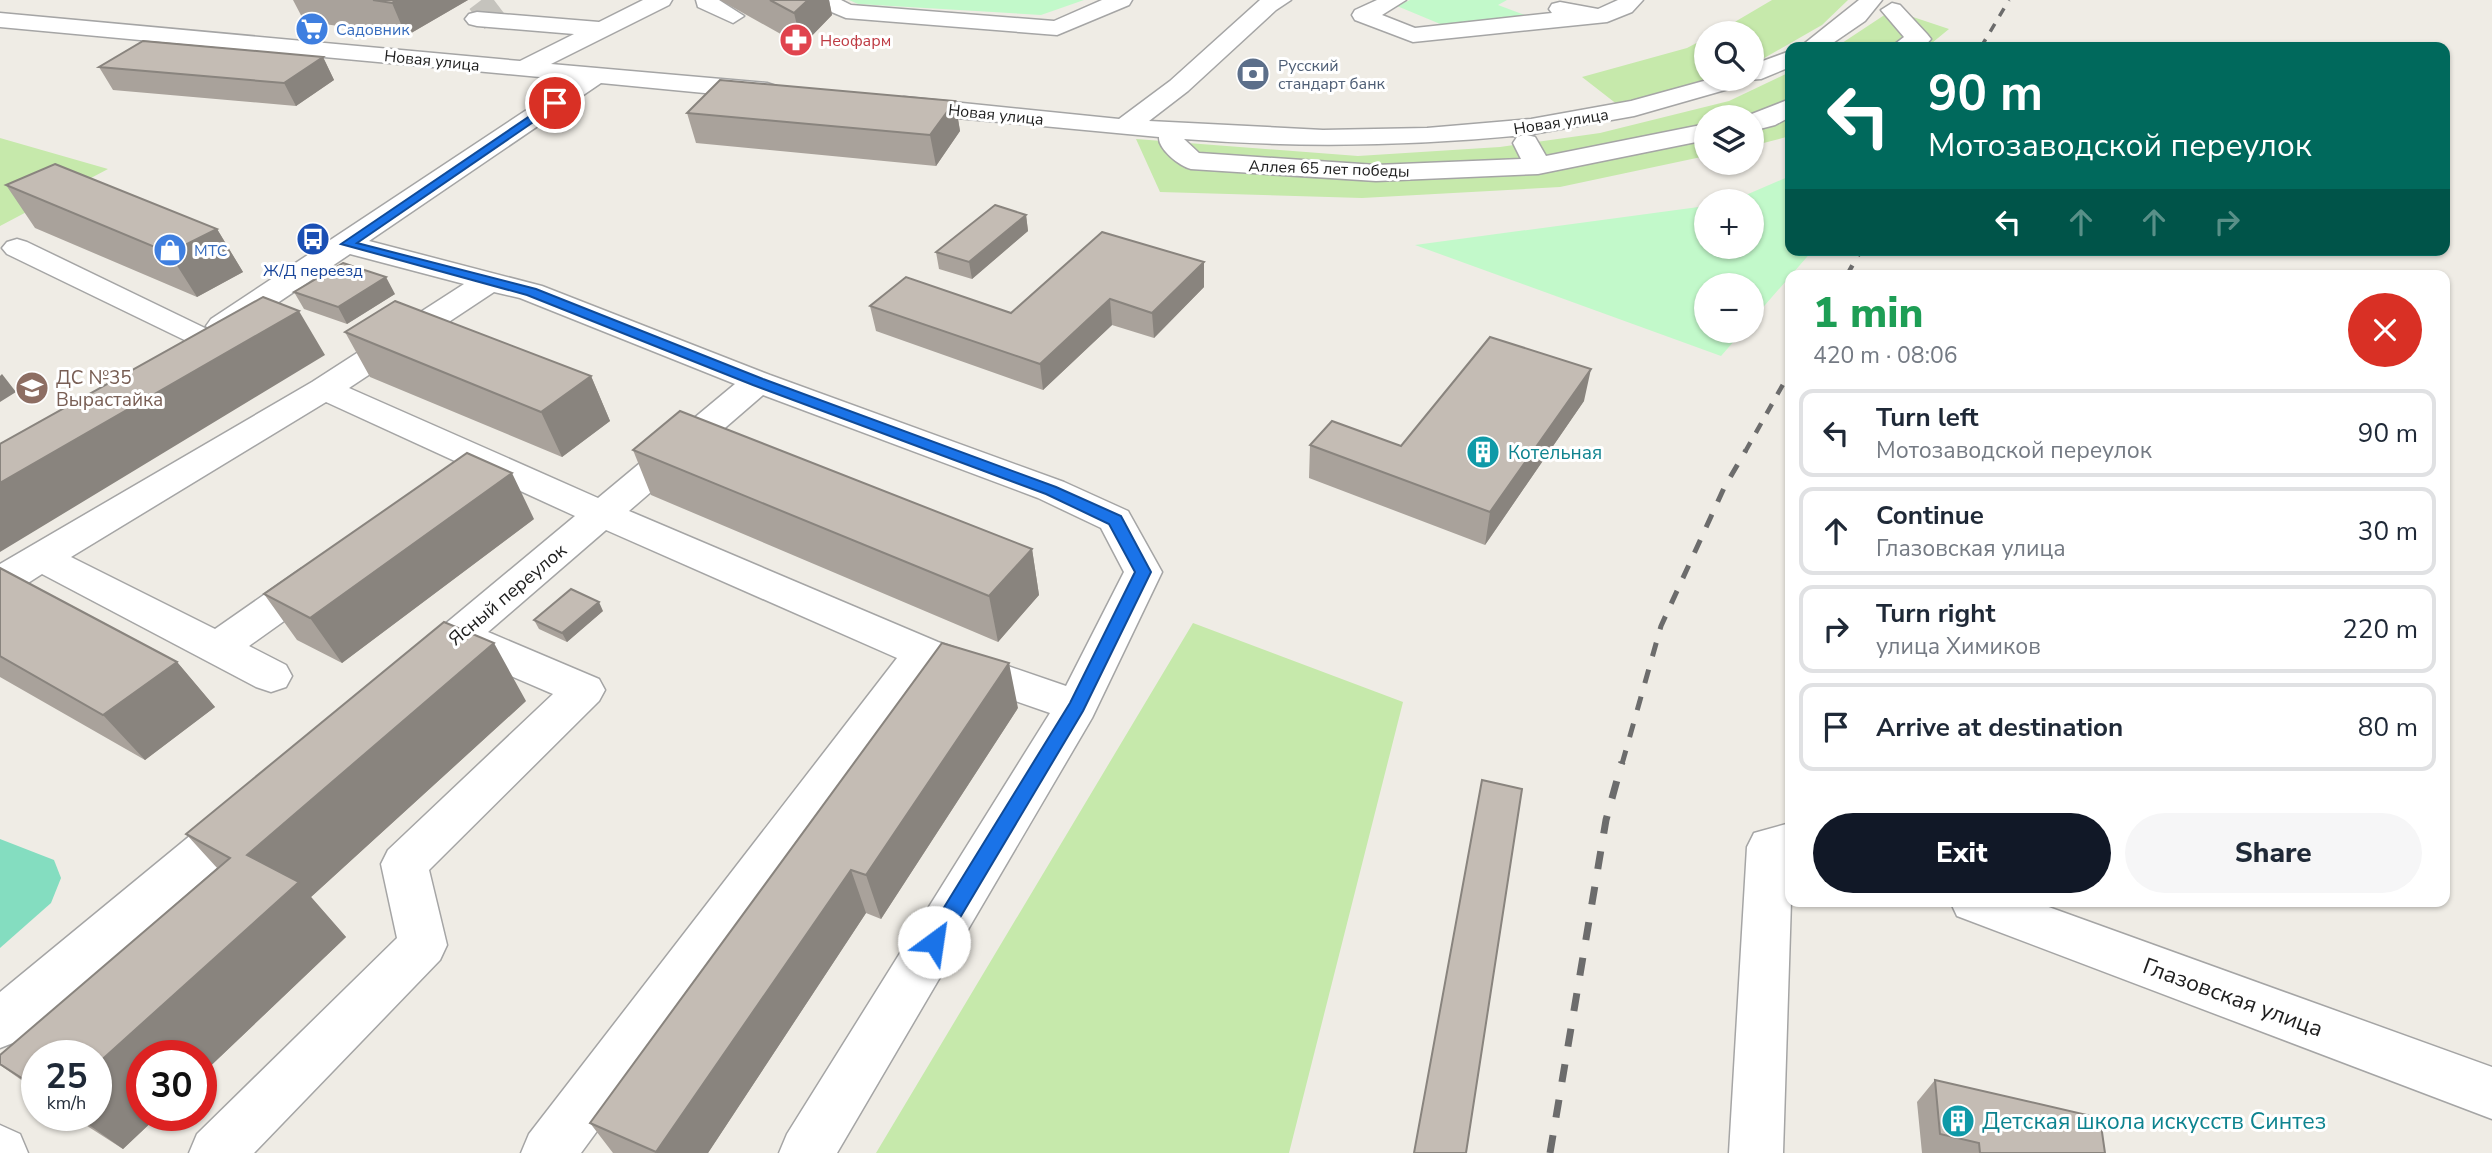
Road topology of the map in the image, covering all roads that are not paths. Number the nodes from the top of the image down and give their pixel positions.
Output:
1 (661, 0) edge
2 (823, 0) edge
3 (1121, 0) edge
4 (1280, 0) edge
5 (1395, 0) edge
6 (1535, 0) edge
7 (1632, 0) edge
8 (706, 1) edge
9 (1882, 5) edge
10 (733, 16) dead end
11 (1583, 17) junction
12 (477, 19) dead end
13 (0, 20) edge
14 (603, 29) junction
15 (1819, 42) edge
16 (1913, 42) edge
17 (1785, 60) edge
18 (1764, 69) edge
19 (520, 70) junction
20 (595, 76) junction
21 (1694, 91) edge
22 (793, 94) edge
23 (876, 102) edge
24 (1785, 110) edge
25 (1764, 120) edge
26 (1124, 127) junction
27 (1694, 134) edge
28 (1170, 140) dead end
29 (347, 244) junction
30 (17, 248) dead end
31 (488, 282) junction
32 (203, 339) junction
33 (170, 360) edge
34 (758, 382) junction
35 (324, 389) junction
36 (482, 460) junction
37 (449, 484) edge
38 (602, 514) junction
39 (40, 557) junction
40 (339, 562) edge
41 (0, 582) edge
42 (458, 636) junction
43 (217, 648) junction
44 (924, 653) junction
45 (271, 676) dead end
46 (395, 690) edge
47 (1077, 706) junction
48 (269, 797) edge
49 (1780, 844) edge
50 (1990, 907) edge
51 (0, 1024) edge
52 (2492, 1093) edge
53 (216, 1153) edge
54 (548, 1153) edge
55 (806, 1153) edge
56 (1756, 1153) edge

1 - 14 street
2 - 3 street
4 - 26 street
5 - 11 street
6 - 11 street
7 - 11 street
8 - 10 street
9 - 15 street
9 - 16 street
12 - 14 street
13 - 19 street, Новая улица
14 - 19 street
17 - 18 street
19 - 20 street, Новая улица
20 - 22 street, Новая улица
20 - 29 street
21 - 26 street, Новая улица
23 - 26 street, Новая улица
24 - 25 street
27 - 28 street, Аллея 65 лет победы
29 - 31 street
29 - 32 street
30 - 32 street
31 - 34 street
31 - 35 street
32 - 33 street
34 - 38 street, Ясный переулок
34 - 47 street
35 - 36 street
35 - 39 street
36 - 37 street
36 - 38 street
38 - 42 street, Ясный переулок
38 - 44 street
39 - 41 street
39 - 43 street
40 - 43 street
42 - 46 street, Ясный переулок
42 - 53 street
43 - 45 street
44 - 47 street
44 - 54 street
47 - 55 street
48 - 51 street
49 - 56 street
50 - 52 street, Глазовская улица

